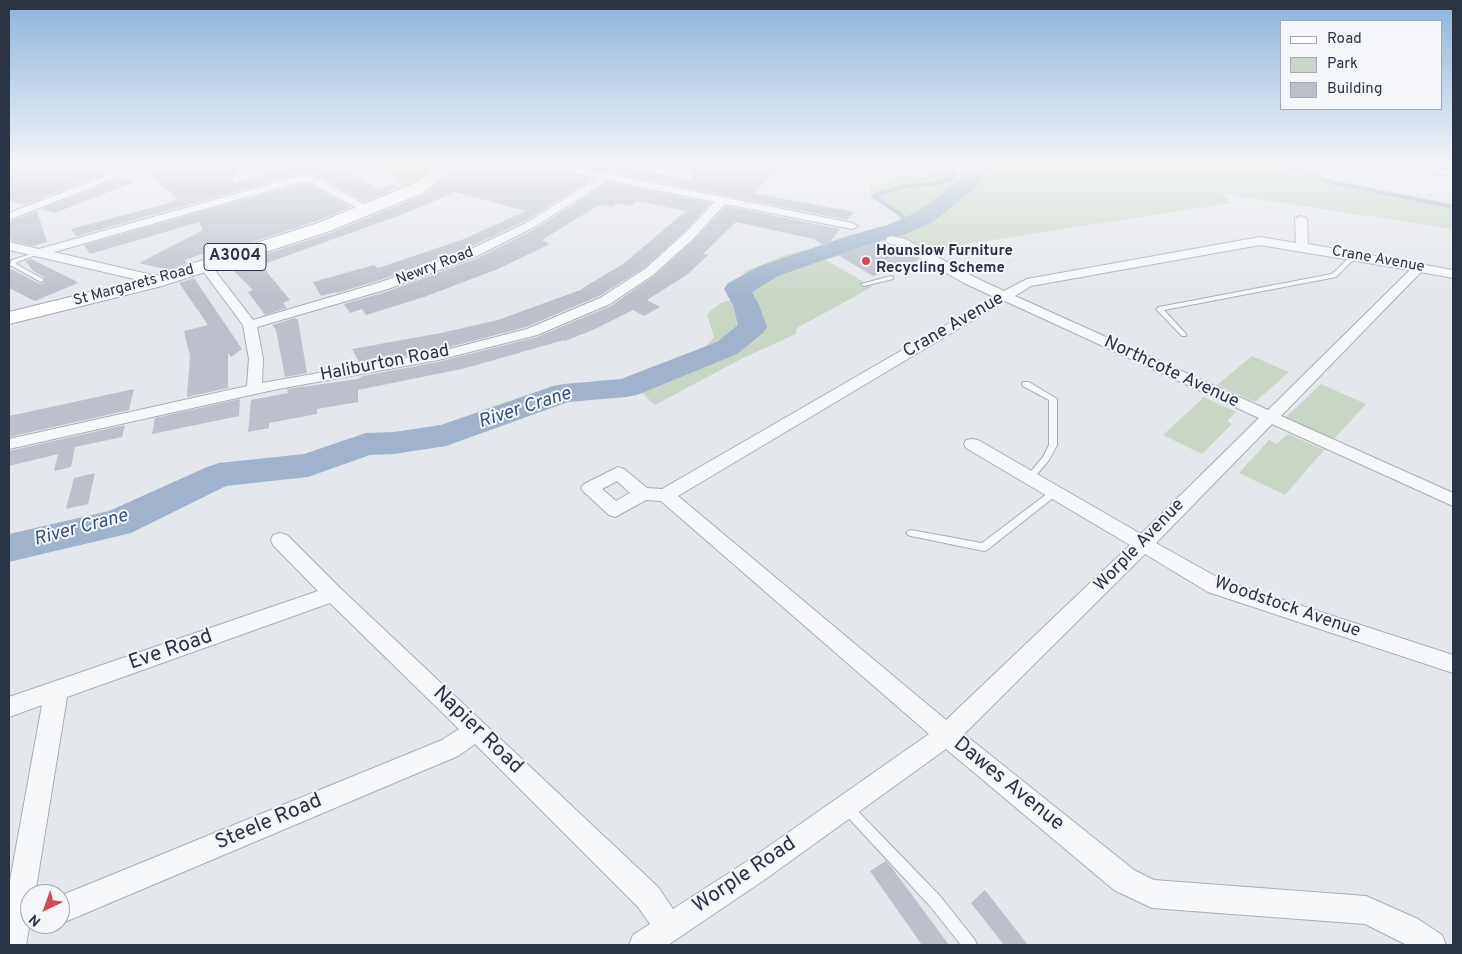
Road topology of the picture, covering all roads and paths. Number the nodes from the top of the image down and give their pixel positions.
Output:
1 (33, 208) edge
2 (200, 208) edge
3 (364, 208) edge
4 (374, 208) edge
5 (558, 208) edge
6 (715, 208) edge
7 (760, 208) edge
8 (368, 210) junction
9 (9, 217) edge
10 (1301, 219) dead end
11 (852, 226) dead end
12 (892, 240) dead end
13 (9, 246) edge
14 (1302, 247) junction
15 (39, 253) junction
16 (1354, 256) junction
17 (206, 267) junction
18 (1417, 267) junction
19 (1453, 274) edge
20 (891, 278) dead end
21 (42, 280) dead end
22 (155, 282) junction
23 (864, 284) dead end
24 (1004, 296) junction
25 (9, 318) edge
26 (250, 325) junction
27 (1184, 335) dead end
28 (1026, 384) dead end
29 (254, 389) junction
30 (1269, 417) junction
31 (9, 444) edge
32 (972, 444) dead end
33 (1030, 477) junction
34 (1055, 492) junction
35 (654, 494) joint
36 (1453, 500) edge
37 (911, 534) dead end
38 (280, 540) dead end
39 (1142, 544) junction
40 (333, 594) junction
41 (1453, 664) edge
42 (56, 692) junction
43 (9, 707) edge
44 (476, 730) junction
45 (947, 735) junction
46 (846, 807) junction
47 (70, 906) edge
48 (668, 928) junction
49 (16, 932) edge
50 (643, 945) edge
51 (970, 945) edge
52 (1432, 945) edge

1 - 9 street
2 - 15 street
3 - 8 street
4 - 8 main road, St Margarets Road / A3004
5 - 26 street, Newry Road
6 - 29 street, Haliburton Road
7 - 11 street
8 - 17 main road, St Margarets Road / A3004
10 - 14 street
12 - 24 street, Northcote Avenue
13 - 15 street
14 - 16 street, Crane Avenue
14 - 24 street, Crane Avenue
15 - 21 lane
15 - 22 street
16 - 18 street, Crane Avenue
16 - 27 lane
17 - 22 main road, St Margarets Road / A3004
17 - 26 street
18 - 19 street, Crane Avenue
18 - 30 street, Worple Avenue
20 - 23 lane
22 - 25 main road, St Margarets Road / A3004
24 - 30 street, Northcote Avenue
24 - 35 street, Crane Avenue
26 - 29 street
28 - 33 lane
29 - 31 street, Haliburton Road
30 - 36 street, Northcote Avenue
30 - 39 street, Worple Avenue
32 - 33 street, Woodstock Avenue
33 - 34 street, Woodstock Avenue
34 - 37 lane
34 - 39 street, Woodstock Avenue
35 - 45 street, Dawes Avenue
38 - 40 street, Napier Road
39 - 41 street, Woodstock Avenue
39 - 45 street, Worple Avenue
40 - 42 street, Eve Road
40 - 44 street, Napier Road
42 - 43 street, Eve Road
42 - 49 street
44 - 47 street, Steele Road
44 - 48 street, Napier Road
45 - 46 street, Worple Avenue
45 - 52 street, Dawes Avenue
46 - 48 street, Worple Road
46 - 51 lane
48 - 50 street, Worple Road

